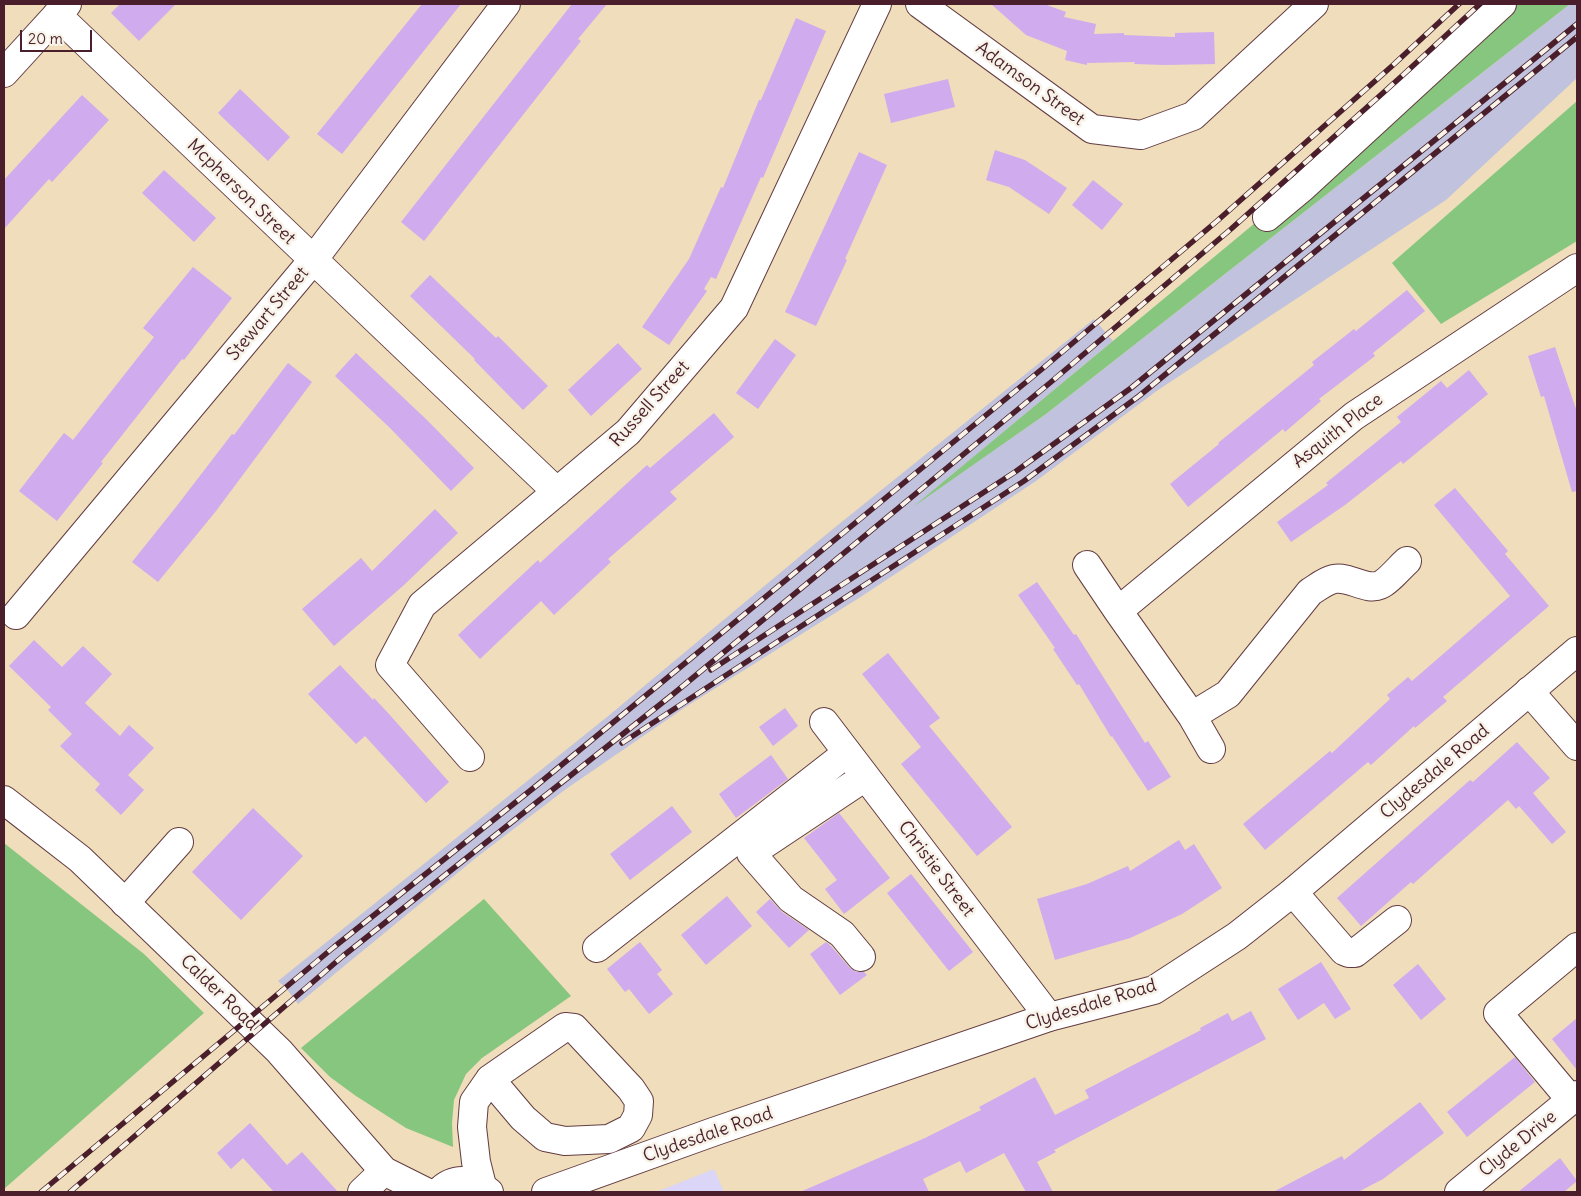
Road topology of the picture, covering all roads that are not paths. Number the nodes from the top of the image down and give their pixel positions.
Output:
1 (506, 4) edge
2 (877, 4) edge
3 (920, 4) edge
4 (1314, 4) edge
5 (1502, 4) edge
6 (62, 9) edge
7 (4, 73) edge
8 (1267, 217) dead end
9 (313, 260) junction
10 (1576, 275) edge
11 (557, 492) junction
12 (1407, 561) dead end
13 (1087, 565) dead end
14 (1118, 611) junction
15 (16, 615) dead end
16 (1577, 651) edge
17 (1529, 692) junction
18 (1192, 716) junction
19 (824, 722) dead end
20 (1577, 746) edge
21 (1211, 749) dead end
22 (847, 753) junction
23 (470, 757) dead end
24 (865, 777) junction
25 (4, 800) edge
26 (179, 842) dead end
27 (1293, 892) junction
28 (126, 903) junction
29 (1397, 920) dead end
30 (1577, 947) edge
31 (597, 948) dead end
32 (861, 957) dead end
33 (1049, 1017) junction
34 (490, 1079) junction
35 (1574, 1097) edge
36 (384, 1171) junction
37 (485, 1189) edge
38 (362, 1192) edge
39 (426, 1192) edge
40 (439, 1192) edge
41 (546, 1192) edge
42 (1459, 1192) edge

1 - 9 street, Stewart Street
2 - 11 street, Russell Street
3 - 4 street, Adamson Street
5 - 8 street
6 - 7 street
6 - 9 street, Mcpherson Street
9 - 11 street, Mcpherson Street
9 - 15 street, Stewart Street
10 - 14 street, Asquith Place
11 - 23 street, Russell Street
12 - 18 street
13 - 14 street
14 - 18 street
16 - 17 street, Clydesdale Road
17 - 20 street
17 - 27 street, Clydesdale Road
18 - 21 street
19 - 22 street, Christie Street
22 - 24 street, Christie Street
22 - 31 street
24 - 32 street
24 - 33 street, Christie Street
25 - 28 street, Calder Road
26 - 28 street
27 - 29 street
27 - 33 street, Clydesdale Road
28 - 36 street, Calder Road
30 - 35 street
33 - 41 street, Clydesdale Road
34 - 34 street
34 - 37 street
35 - 42 street, Clyde Drive
36 - 38 street
36 - 39 street, Calder Road
37 - 40 street

